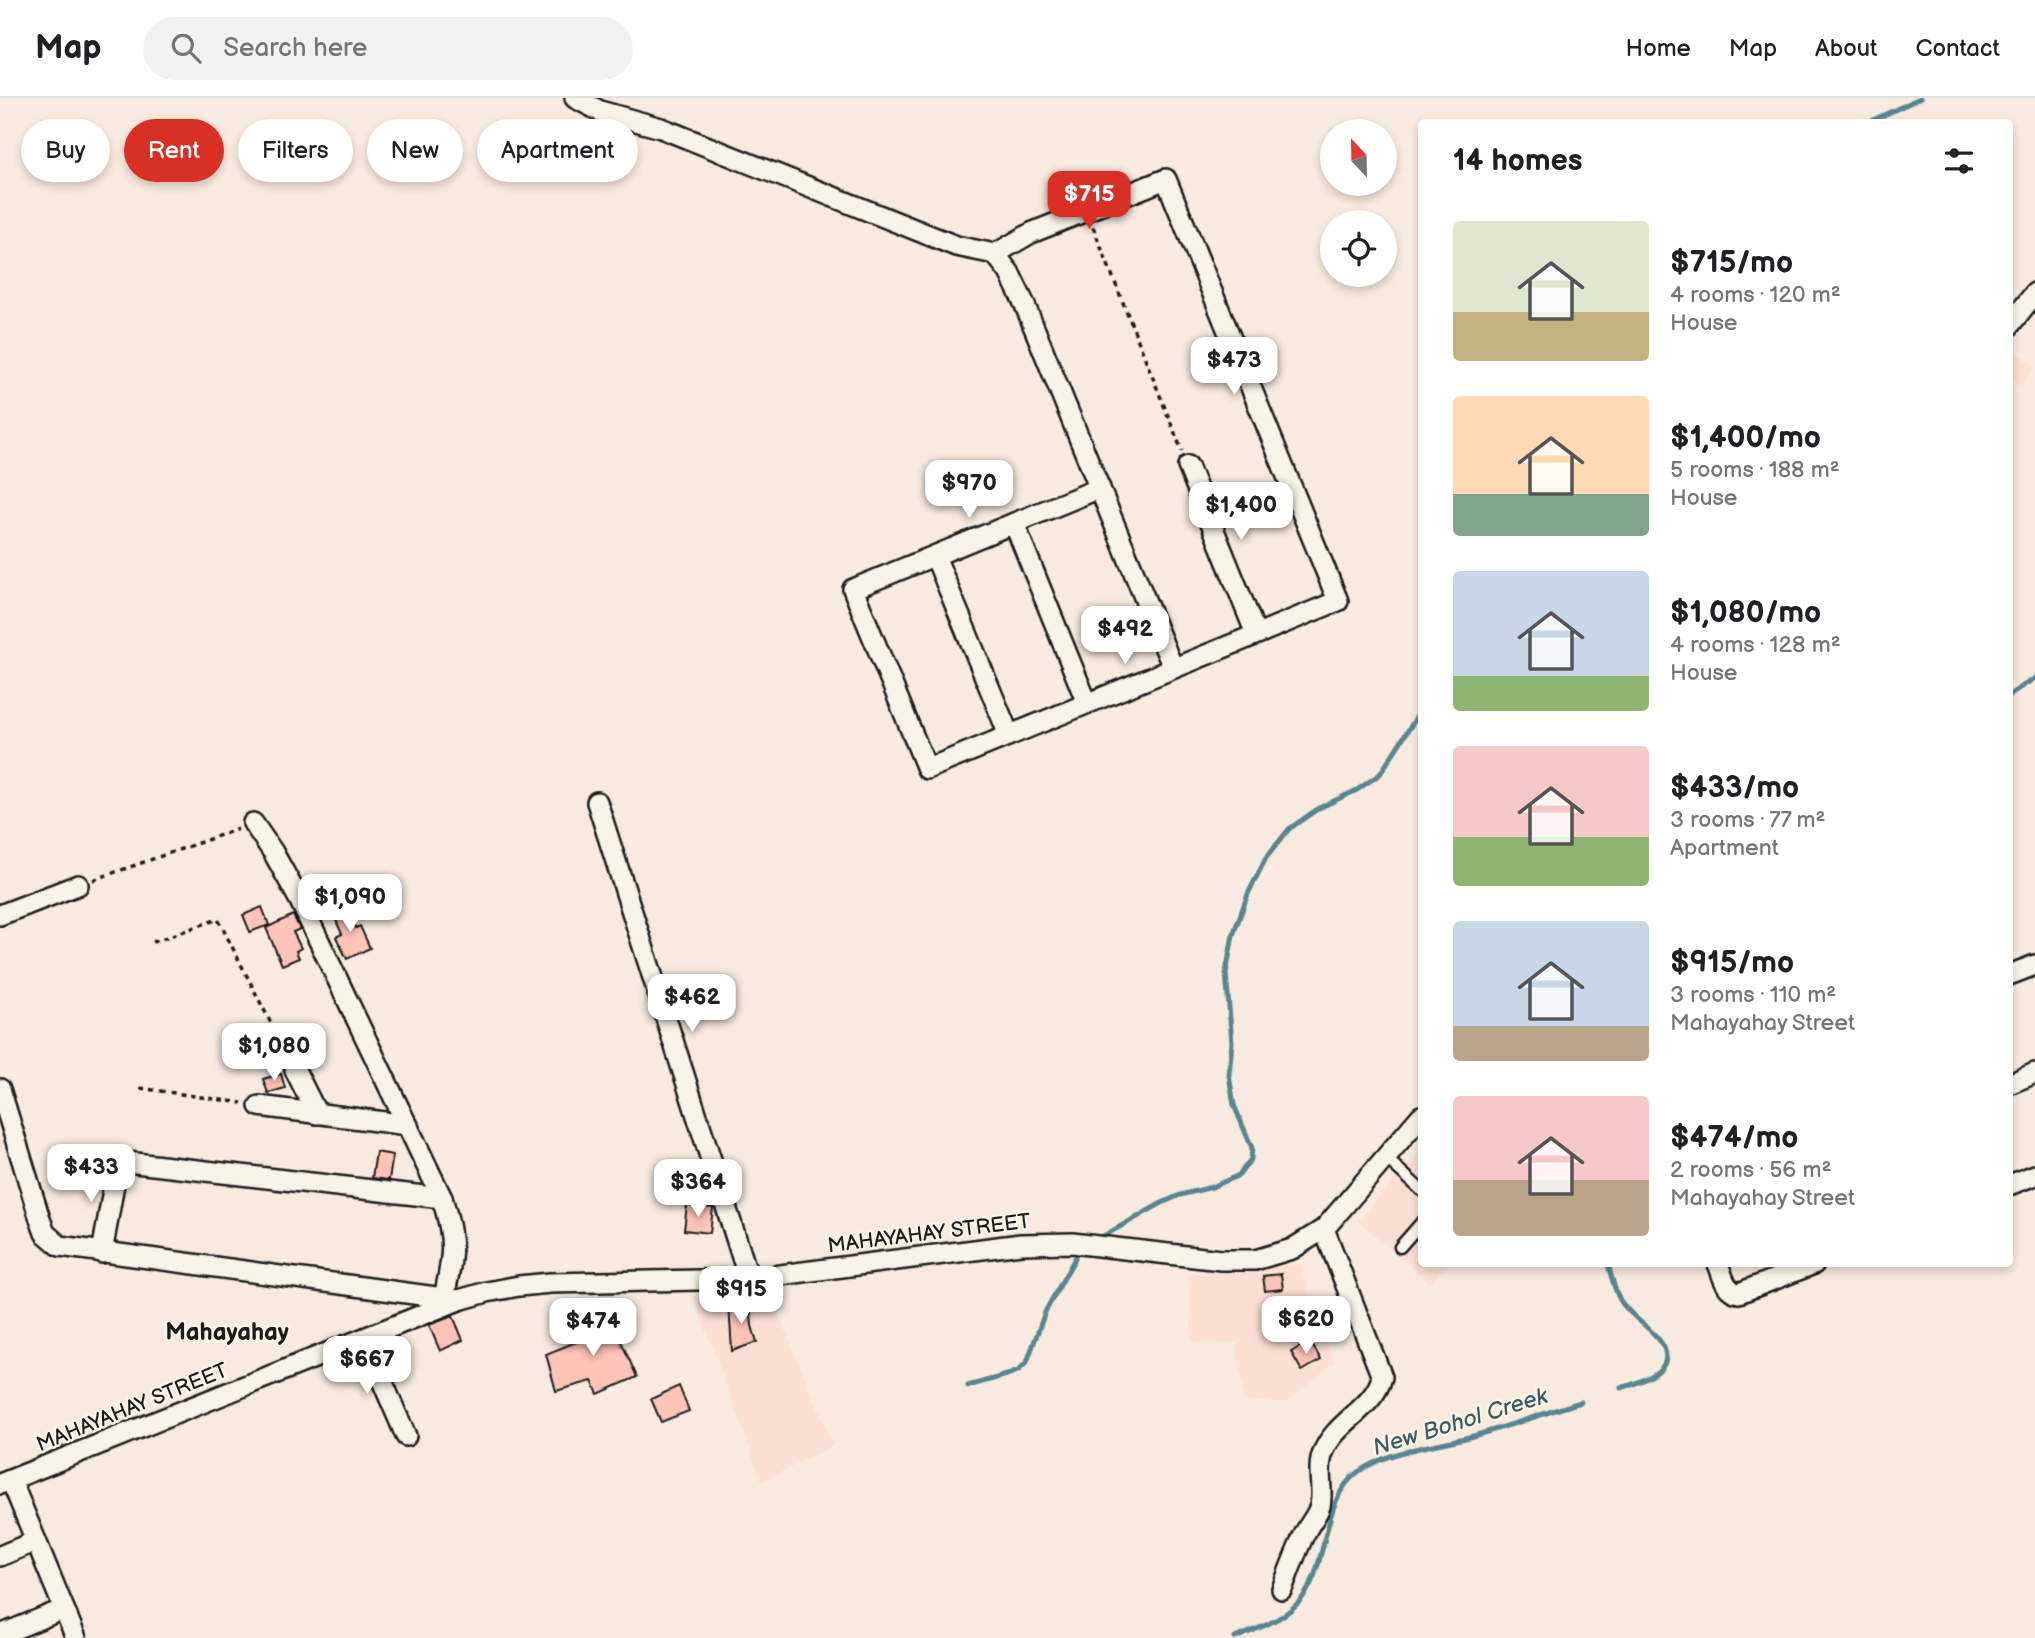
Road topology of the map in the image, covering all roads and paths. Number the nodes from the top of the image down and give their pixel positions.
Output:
1 (575, 98) edge
2 (1086, 211) junction
3 (995, 254) junction
4 (2035, 293) edge
5 (2035, 317) edge
6 (2013, 321) edge
7 (2013, 324) edge
8 (1188, 466) joint
9 (1100, 488) junction
10 (1014, 523) junction
11 (935, 555) junction
12 (1256, 634) junction
13 (1173, 668) junction
14 (1087, 703) junction
15 (1009, 735) junction
16 (597, 802) dead end
17 (253, 823) joint
18 (78, 885) joint
19 (0, 915) edge
20 (152, 942) dead end
21 (2035, 965) edge
22 (2013, 973) edge
23 (295, 1070) joint
24 (2035, 1073) edge
25 (2013, 1082) edge
26 (140, 1088) dead end
27 (0, 1089) edge
28 (259, 1106) joint
29 (317, 1114) junction
30 (1418, 1120) edge
31 (408, 1125) junction
32 (1386, 1158) junction
33 (2035, 1175) edge
34 (2013, 1183) edge
35 (1418, 1187) edge
36 (442, 1198) junction
37 (1418, 1226) edge
38 (1324, 1230) junction
39 (1400, 1247) dead end
40 (103, 1253) junction
41 (1719, 1267) edge
42 (1806, 1267) edge
43 (749, 1279) junction
44 (452, 1299) junction
45 (364, 1339) junction
46 (406, 1436) dead end
47 (5, 1482) edge
48 (36, 1541) junction
49 (0, 1556) edge
50 (1283, 1589) dead end
51 (64, 1609) junction
52 (0, 1635) edge
53 (76, 1638) edge

1 - 3 street
2 - 3 street
2 - 8 path
2 - 12 street
3 - 9 street
4 - 6 street
5 - 7 street
8 - 12 street
9 - 10 street
9 - 13 street
10 - 11 street
10 - 14 street
11 - 15 street
11 - 15 street
12 - 13 street
13 - 14 street
14 - 15 street
16 - 43 street
17 - 18 path
17 - 31 street
18 - 19 street
20 - 23 path
21 - 22 street
23 - 29 street
24 - 25 street
26 - 28 path
27 - 40 street
28 - 29 street
29 - 31 street
30 - 32 street, MAHAYAHAY STREET
31 - 36 street
32 - 35 lane
32 - 38 street, MAHAYAHAY STREET
33 - 34 street
36 - 40 street
36 - 44 street
37 - 39 lane
38 - 43 street, MAHAYAHAY STREET
38 - 50 street
40 - 44 street
41 - 42 street
43 - 44 street, MAHAYAHAY STREET
44 - 45 street, MAHAYAHAY STREET
45 - 46 street
45 - 47 street, MAHAYAHAY STREET
47 - 48 street
48 - 49 street
48 - 51 street
51 - 52 street
51 - 53 street

